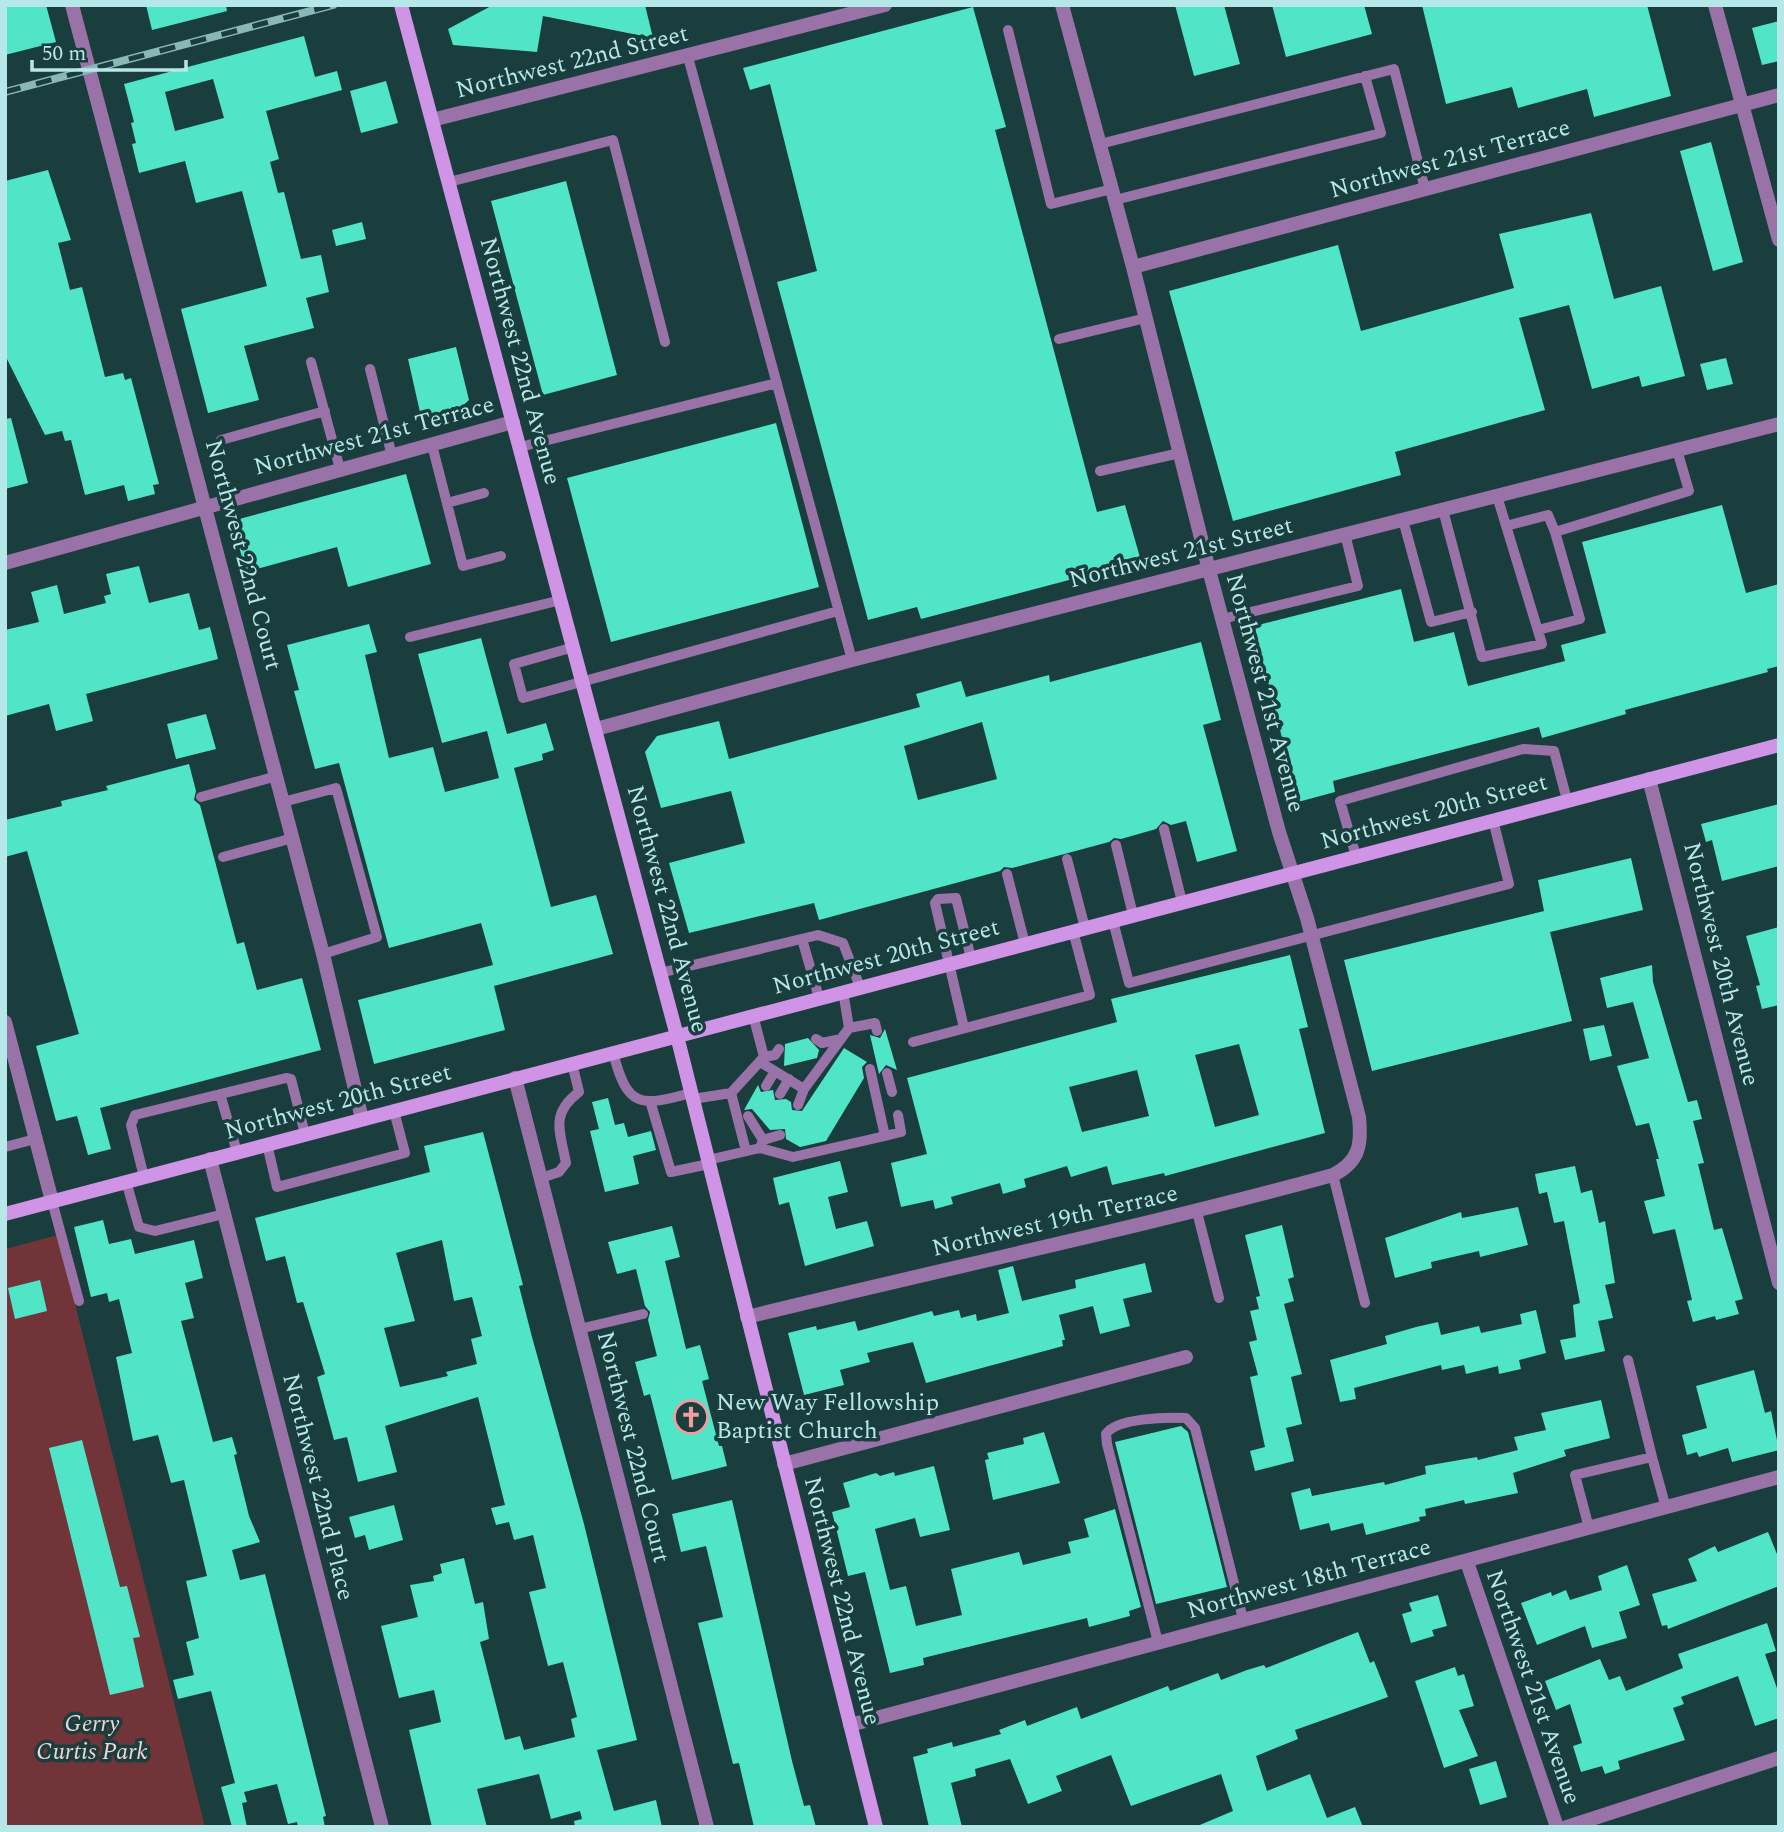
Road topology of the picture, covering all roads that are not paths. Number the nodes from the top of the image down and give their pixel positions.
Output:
1 (72, 5) edge
2 (401, 5) edge
3 (885, 5) edge
4 (1062, 5) edge
5 (1715, 5) edge
6 (1008, 30) dead end
7 (688, 57) junction
8 (1366, 76) junction
9 (1779, 94) edge
10 (1743, 104) junction
11 (432, 120) junction
12 (1100, 144) junction
13 (449, 182) junction
14 (1425, 189) junction
15 (1113, 194) junction
16 (1779, 240) edge
17 (1133, 267) junction
18 (1146, 318) junction
19 (1059, 339) dead end
20 (664, 342) dead end
21 (311, 362) dead end
22 (370, 369) dead end
23 (776, 383) junction
24 (325, 411) junction
25 (513, 422) junction
26 (1779, 424) edge
27 (221, 440) dead end
28 (432, 445) junction
29 (520, 447) junction
30 (1677, 450) junction
31 (1180, 453) junction
32 (392, 456) junction
33 (340, 469) junction
34 (1100, 471) dead end
35 (484, 493) dead end
36 (1497, 496) junction
37 (447, 503) junction
38 (206, 505) junction
39 (1443, 510) junction
40 (1402, 520) junction
41 (1506, 526) junction
42 (1555, 532) junction
43 (1345, 534) junction
44 (501, 556) dead end
45 (5, 562) edge
46 (1209, 570) junction
47 (561, 600) junction
48 (838, 611) junction
49 (1472, 612) junction
50 (1222, 619) junction
51 (1538, 630) junction
52 (410, 637) dead end
53 (574, 647) junction
54 (852, 660) junction
55 (583, 682) junction
56 (596, 729) junction
57 (1779, 745) edge
58 (277, 776) junction
59 (1649, 779) junction
60 (201, 797) dead end
61 (1567, 800) junction
62 (283, 802) junction
63 (1493, 820) junction
64 (1164, 829) dead end
65 (293, 838) junction
66 (1116, 845) dead end
67 (1356, 856) junction
68 (223, 857) dead end
69 (1067, 859) dead end
70 (1293, 873) junction
71 (1007, 874) dead end
72 (1182, 902) junction
73 (1133, 915) junction
74 (1113, 921) junction
75 (1079, 930) junction
76 (1311, 934) junction
77 (802, 939) junction
78 (1025, 944) junction
79 (324, 954) junction
80 (971, 958) junction
81 (947, 964) junction
82 (660, 973) junction
83 (860, 987) junction
84 (843, 991) junction
85 (819, 998) junction
86 (753, 1015) junction
87 (5, 1022) edge
88 (849, 1028) junction
89 (964, 1028) junction
90 (877, 1031) dead end
91 (677, 1036) junction
92 (841, 1039) junction
93 (913, 1042) dead end
94 (819, 1044) dead end
95 (614, 1052) junction
96 (772, 1056) junction
97 (572, 1063) junction
98 (870, 1069) dead end
99 (775, 1071) junction
100 (887, 1073) dead end
101 (515, 1078) junction
102 (789, 1079) junction
103 (861, 1083) dead end
104 (766, 1086) dead end
105 (804, 1089) junction
106 (874, 1091) junction
107 (892, 1092) dead end
108 (731, 1093) junction
109 (220, 1094) junction
110 (780, 1094) dead end
111 (692, 1096) junction
112 (652, 1104) junction
113 (798, 1105) dead end
114 (394, 1111) junction
115 (898, 1115) dead end
116 (747, 1116) dead end
117 (362, 1119) junction
118 (762, 1125) dead end
119 (305, 1134) junction
120 (780, 1135) dead end
121 (885, 1136) junction
122 (35, 1139) junction
123 (267, 1144) junction
124 (761, 1144) junction
125 (5, 1147) edge
126 (1360, 1147) joint
127 (746, 1151) junction
128 (237, 1152) junction
129 (210, 1159) junction
130 (709, 1162) junction
131 (1333, 1175) junction
132 (144, 1177) junction
133 (541, 1178) junction
134 (126, 1181) junction
135 (52, 1201) junction
136 (1197, 1212) junction
137 (5, 1214) edge
138 (224, 1214) junction
139 (1779, 1283) edge
140 (1219, 1298) dead end
141 (79, 1301) dead end
142 (1365, 1303) dead end
143 (643, 1314) dead end
144 (747, 1317) junction
145 (579, 1329) junction
146 (1186, 1357) dead end
147 (1628, 1360) dead end
148 (1652, 1457) junction
149 (784, 1464) junction
150 (1779, 1478) edge
151 (1666, 1508) junction
152 (1589, 1528) junction
153 (1467, 1562) junction
154 (1242, 1619) junction
155 (1158, 1642) junction
156 (850, 1725) junction
157 (1779, 1758) edge
158 (382, 1827) edge
159 (706, 1827) edge
160 (876, 1827) edge
161 (1557, 1827) edge
162 (1567, 1827) edge

1 - 38 street, Northwest 22nd Court
2 - 11 main road, Northwest 22nd Avenue
3 - 7 street, Northwest 22nd Street
4 - 12 street, Northwest 21st Avenue
5 - 10 street
6 - 15 lane
7 - 11 street, Northwest 22nd Street
7 - 23 lane
8 - 12 lane
8 - 14 lane
8 - 15 lane
9 - 10 street, Northwest 21st Terrace
10 - 14 street, Northwest 21st Terrace
10 - 16 street
11 - 13 main road, Northwest 22nd Avenue
12 - 15 street, Northwest 21st Avenue
13 - 20 lane
13 - 25 main road, Northwest 22nd Avenue
14 - 17 street, Northwest 21st Terrace
15 - 17 street, Northwest 21st Avenue
17 - 18 street, Northwest 21st Avenue
18 - 19 lane
18 - 31 street, Northwest 21st Avenue
21 - 24 lane
22 - 32 lane
23 - 29 lane
23 - 48 lane
24 - 27 lane
24 - 33 lane
25 - 28 street, Northwest 21st Terrace
25 - 29 main road, Northwest 22nd Avenue
26 - 30 street, Northwest 21st Street
28 - 32 street, Northwest 21st Terrace
28 - 37 lane
29 - 47 main road, Northwest 22nd Avenue
30 - 36 street, Northwest 21st Street
30 - 42 lane
31 - 34 lane
31 - 46 street, Northwest 21st Avenue
32 - 33 street, Northwest 21st Terrace
33 - 38 street, Northwest 21st Terrace
35 - 37 lane
36 - 39 street, Northwest 21st Street
36 - 41 lane
37 - 44 lane
38 - 45 street, Northwest 21st Terrace
38 - 58 street, Northwest 22nd Court
39 - 40 street, Northwest 21st Street
39 - 49 lane
40 - 43 street, Northwest 21st Street
40 - 49 lane
41 - 42 lane
41 - 51 lane
42 - 51 lane
43 - 46 street, Northwest 21st Street
43 - 50 lane
46 - 50 street, Northwest 21st Avenue
46 - 54 street, Northwest 21st Street
47 - 52 lane
47 - 53 main road, Northwest 22nd Avenue
48 - 54 lane
48 - 55 lane
49 - 51 lane
50 - 70 street, Northwest 21st Avenue
53 - 55 main road, Northwest 22nd Avenue
53 - 55 lane
54 - 56 street, Northwest 21st Street
55 - 56 main road, Northwest 22nd Avenue
56 - 82 main road, Northwest 22nd Avenue
57 - 59 main road, Northwest 20th Street
58 - 60 lane
58 - 62 street, Northwest 22nd Court
59 - 61 main road, Northwest 20th Street
59 - 139 street, Northwest 20th Avenue
61 - 63 main road, Northwest 20th Street
61 - 67 lane
62 - 65 street, Northwest 22nd Court
62 - 79 lane
63 - 67 main road, Northwest 20th Street
63 - 76 lane
64 - 72 lane
65 - 68 lane
65 - 79 street, Northwest 22nd Court
66 - 73 lane
67 - 70 main road, Northwest 20th Street
69 - 75 lane
70 - 72 main road, Northwest 20th Street
70 - 76 street, Northwest 21st Avenue
71 - 78 lane
72 - 73 main road, Northwest 20th Street
73 - 74 main road, Northwest 20th Street
74 - 75 main road, Northwest 20th Street
74 - 76 lane
75 - 78 main road, Northwest 20th Street
75 - 89 lane
76 - 126 street, Northwest 21st Avenue
77 - 82 lane
77 - 83 lane
77 - 85 lane
78 - 80 main road, Northwest 20th Street
79 - 117 street, Northwest 22nd Court
80 - 81 main road, Northwest 20th Street
80 - 81 lane
81 - 83 main road, Northwest 20th Street
81 - 89 lane
82 - 91 main road, Northwest 22nd Avenue
83 - 84 main road, Northwest 20th Street
84 - 85 main road, Northwest 20th Street
84 - 88 lane
85 - 86 main road, Northwest 20th Street
86 - 91 main road, Northwest 20th Street
86 - 96 lane
87 - 122 street
88 - 90 lane
88 - 92 lane
89 - 93 lane
91 - 95 main road, Northwest 20th Street
91 - 111 main road, Northwest 22nd Avenue
92 - 94 lane
92 - 105 lane
95 - 97 main road, Northwest 20th Street
95 - 112 lane
96 - 99 lane
96 - 108 lane
97 - 101 main road, Northwest 20th Street
97 - 133 lane
98 - 106 lane
99 - 102 lane
99 - 104 lane
100 - 107 lane
101 - 114 main road, Northwest 20th Street
101 - 133 street, Northwest 22nd Court
102 - 105 lane
102 - 110 lane
103 - 106 lane
105 - 113 lane
106 - 121 lane
108 - 111 lane
108 - 127 lane
109 - 119 lane
109 - 128 lane
109 - 132 lane
111 - 112 lane
111 - 130 main road, Northwest 22nd Avenue
112 - 130 lane
114 - 117 main road, Northwest 20th Street
114 - 123 lane
115 - 121 lane
116 - 124 lane
117 - 119 main road, Northwest 20th Street
118 - 124 lane
119 - 123 main road, Northwest 20th Street
120 - 124 lane
121 - 124 lane
122 - 125 lane
122 - 135 street
123 - 128 main road, Northwest 20th Street
124 - 127 lane
126 - 131 street, Northwest 19th Terrace
127 - 130 lane
128 - 129 main road, Northwest 20th Street
129 - 132 main road, Northwest 20th Street
129 - 138 street, Northwest 22nd Place
130 - 144 main road, Northwest 22nd Avenue
131 - 136 street, Northwest 19th Terrace
131 - 142 lane
132 - 134 main road, Northwest 20th Street
133 - 145 street, Northwest 22nd Court
134 - 135 main road, Northwest 20th Street
134 - 138 lane
135 - 137 main road, Northwest 20th Street
135 - 141 lane
136 - 140 lane
136 - 144 street, Northwest 19th Terrace
138 - 158 street, Northwest 22nd Place
143 - 145 lane
144 - 149 main road, Northwest 22nd Avenue
145 - 159 street, Northwest 22nd Court
146 - 149 street
147 - 148 lane
148 - 151 lane
148 - 152 lane
149 - 156 main road, Northwest 22nd Avenue
150 - 151 street, Northwest 18th Terrace
151 - 152 street, Northwest 18th Terrace
152 - 153 street, Northwest 18th Terrace
153 - 154 street, Northwest 18th Terrace
153 - 161 street, Northwest 21st Avenue
154 - 155 street, Northwest 18th Terrace
154 - 155 lane
155 - 156 street, Northwest 18th Terrace
156 - 160 main road, Northwest 22nd Avenue
157 - 162 street

